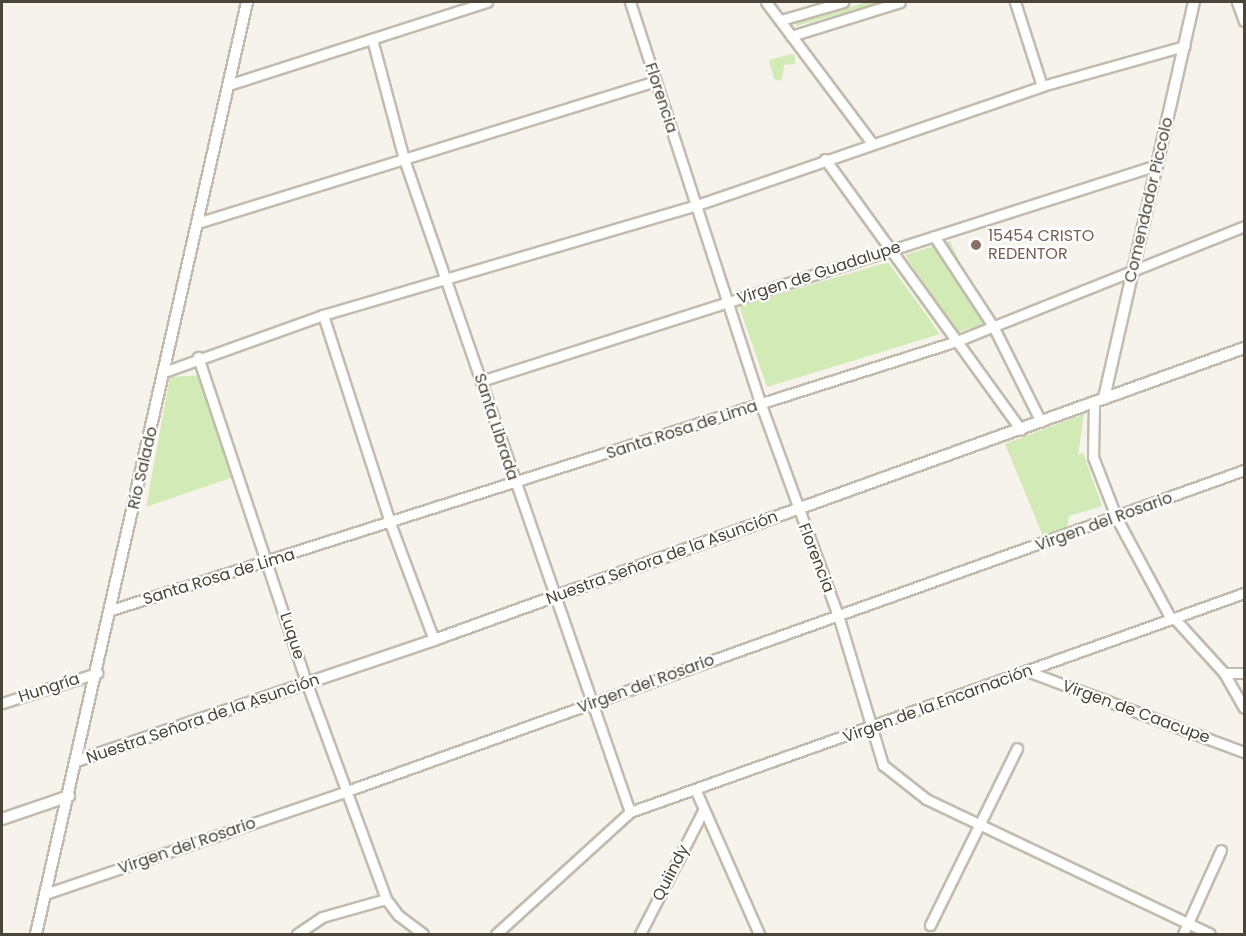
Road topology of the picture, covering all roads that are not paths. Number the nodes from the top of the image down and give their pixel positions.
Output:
1 (247, 2) edge
2 (487, 2) edge
3 (630, 2) edge
4 (766, 2) edge
5 (843, 2) edge
6 (900, 2) edge
7 (1015, 2) edge
8 (1194, 2) edge
9 (1237, 2) edge
10 (781, 20) junction
11 (1245, 21) edge
12 (791, 36) junction
13 (372, 39) junction
14 (1184, 46) junction
15 (655, 81) junction
16 (228, 84) junction
17 (1042, 86) junction
18 (871, 142) junction
19 (404, 159) junction
20 (825, 159) junction
21 (1156, 165) junction
22 (697, 205) junction
23 (197, 223) junction
24 (1245, 226) edge
25 (934, 236) junction
26 (891, 250) junction
27 (1134, 268) junction
28 (445, 278) junction
29 (728, 302) junction
30 (322, 315) junction
31 (993, 326) junction
32 (957, 341) junction
33 (1245, 348) edge
34 (198, 357) junction
35 (164, 372) junction
36 (481, 381) junction
37 (1099, 400) junction
38 (761, 405) junction
39 (1041, 422) junction
40 (1021, 430) junction
41 (1245, 470) edge
42 (514, 484) junction
43 (797, 510) junction
44 (1117, 519) junction
45 (390, 523) junction
46 (268, 563) junction
47 (1245, 593) edge
48 (554, 597) junction
49 (111, 610) junction
50 (838, 615) junction
51 (1172, 618) junction
52 (434, 640) junction
53 (1027, 671) junction
54 (97, 673) junction
55 (1224, 673) junction
56 (1245, 673) edge
57 (307, 684) junction
58 (2, 703) edge
59 (592, 703) junction
60 (1245, 708) edge
61 (870, 729) junction
62 (1017, 748) dead end
63 (1245, 752) edge
64 (77, 762) junction
65 (347, 791) junction
66 (696, 791) junction
67 (69, 796) junction
68 (703, 811) junction
69 (630, 812) junction
70 (2, 819) edge
71 (981, 824) junction
72 (1221, 850) dead end
73 (45, 894) junction
74 (386, 899) junction
75 (1188, 924) junction
76 (930, 925) dead end
77 (36, 934) edge
78 (297, 934) edge
79 (423, 934) edge
80 (496, 934) edge
81 (640, 934) edge
82 (759, 934) edge
83 (1183, 934) edge
84 (1210, 934) edge

1 - 16 street, Río Salado
2 - 13 street
3 - 15 street, Florencia
4 - 10 street
5 - 10 street
6 - 12 street
7 - 17 street
8 - 14 street, Comendador Piccolo
9 - 11 street
10 - 12 street
12 - 18 street
13 - 16 street
13 - 19 street, Santa Librada
14 - 17 street
14 - 21 street, Comendador Piccolo
15 - 19 street
15 - 22 street, Florencia
16 - 23 street, Río Salado
17 - 18 street
18 - 20 street
19 - 23 street
19 - 28 street, Santa Librada
20 - 22 street
20 - 26 street
21 - 25 street, Virgen de Guadalupe
21 - 27 street, Comendador Piccolo
22 - 28 street
22 - 29 street, Florencia
23 - 35 street, Río Salado
24 - 27 street, Santa Rosa de Lima
25 - 26 street, Virgen de Guadalupe
25 - 31 street
26 - 29 street, Virgen de Guadalupe
26 - 32 street
27 - 31 street, Santa Rosa de Lima
27 - 37 street, Comendador Piccolo
28 - 30 street
28 - 36 street, Santa Librada
29 - 36 street, Virgen de Guadalupe
29 - 38 street, Florencia
30 - 34 street
30 - 45 street
31 - 32 street, Santa Rosa de Lima
31 - 39 street
32 - 38 street, Santa Rosa de Lima
32 - 40 street
33 - 37 street, Nuestra Señora de la Asunción
34 - 35 street
34 - 46 street, Luque
35 - 49 street, Río Salado
36 - 42 street, Santa Librada
37 - 39 street, Nuestra Señora de la Asunción
37 - 44 street
38 - 42 street, Santa Rosa de Lima
38 - 43 street, Florencia
39 - 40 street, Nuestra Señora de la Asunción
40 - 43 street, Nuestra Señora de la Asunción
41 - 44 street, Virgen del Rosario
42 - 45 street, Santa Rosa de Lima
42 - 48 street, Santa Librada
43 - 48 street, Nuestra Señora de la Asunción
43 - 50 street, Florencia
44 - 50 street, Virgen del Rosario
44 - 51 street
45 - 46 street, Santa Rosa de Lima
45 - 52 street
46 - 49 street, Santa Rosa de Lima
46 - 57 street, Luque
47 - 51 street, Virgen de la Encarnación
48 - 52 street, Nuestra Señora de la Asunción
48 - 59 street, Santa Librada
49 - 54 street, Río Salado
50 - 59 street, Virgen del Rosario
50 - 61 street, Florencia
51 - 53 street, Virgen de la Encarnación
51 - 55 street
52 - 57 street, Nuestra Señora de la Asunción
53 - 61 street, Virgen de la Encarnación
53 - 63 street, Virgen de Caacupe
54 - 58 street, Hungría
54 - 64 street, Río Salado
55 - 56 street
55 - 60 street
57 - 64 street, Nuestra Señora de la Asunción
57 - 65 street, Luque
59 - 65 street, Virgen del Rosario
59 - 69 street, Santa Librada
61 - 66 street, Virgen de la Encarnación
61 - 71 street, Florencia
62 - 71 street
64 - 67 street, Río Salado
65 - 73 street, Virgen del Rosario
65 - 74 street, Luque
66 - 68 street
66 - 69 street, Virgen de la Encarnación
67 - 70 street
67 - 73 street, Río Salado
68 - 81 street, Quiindy
68 - 82 street
69 - 80 street
71 - 75 street, Florencia
71 - 76 street
72 - 75 street
73 - 77 street, Río Salado
74 - 78 street
74 - 79 street, Luque
75 - 83 street
75 - 84 street, Florencia

